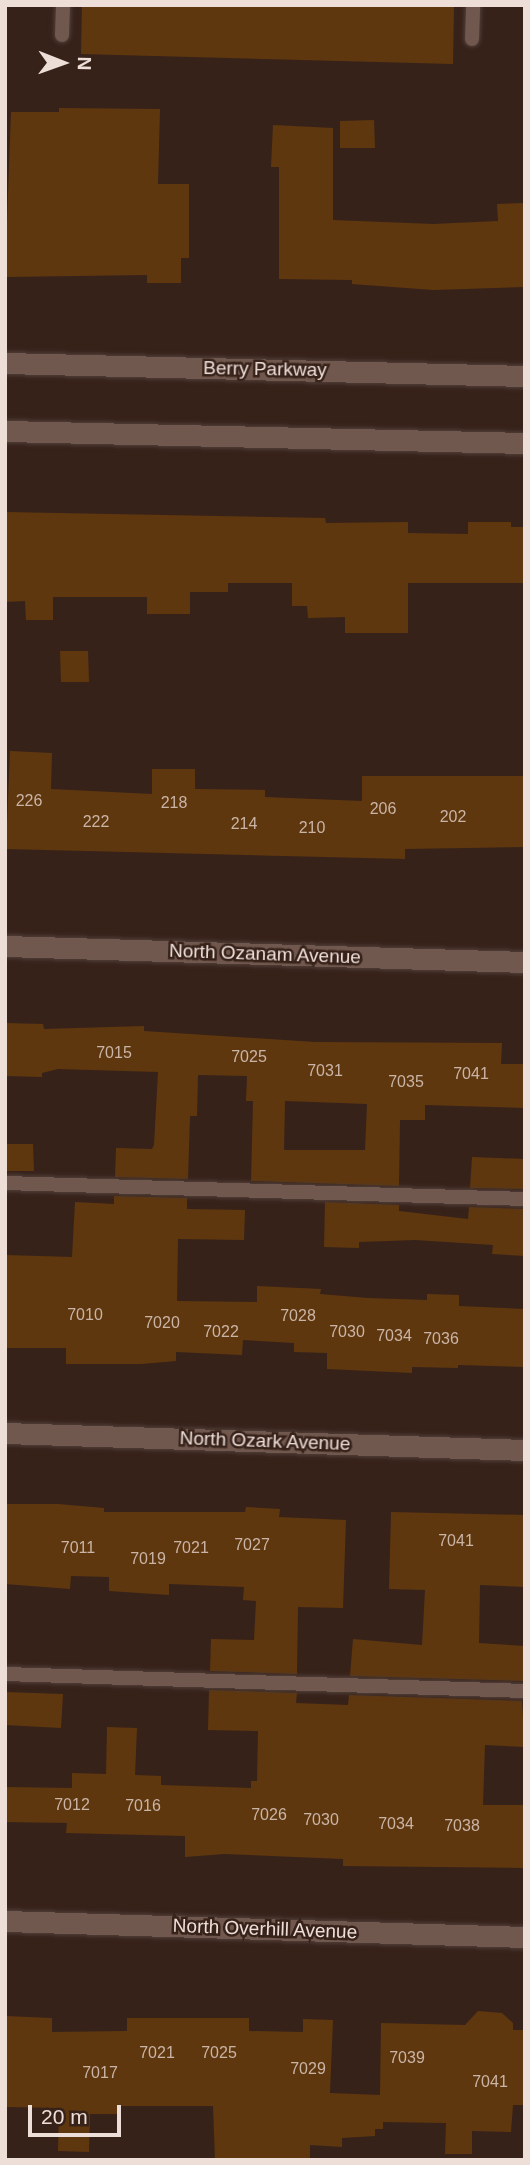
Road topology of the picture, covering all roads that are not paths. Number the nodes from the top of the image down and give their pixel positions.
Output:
1 (63, 5) edge
2 (473, 5) edge
3 (62, 35) dead end
4 (472, 39) dead end
5 (5, 363) edge
6 (525, 376) edge
7 (5, 432) edge
8 (525, 443) edge
9 (5, 946) edge
10 (525, 962) edge
11 (5, 1183) edge
12 (525, 1199) edge
13 (5, 1433) edge
14 (525, 1450) edge
15 (5, 1674) edge
16 (525, 1690) edge
17 (5, 1921) edge
18 (525, 1937) edge

1 - 3 lane
2 - 4 lane
5 - 6 street, Berry Parkway
7 - 8 street
9 - 10 street, North Ozanam Avenue
11 - 12 lane
13 - 14 street, North Ozark Avenue
15 - 16 lane
17 - 18 street, North Overhill Avenue

